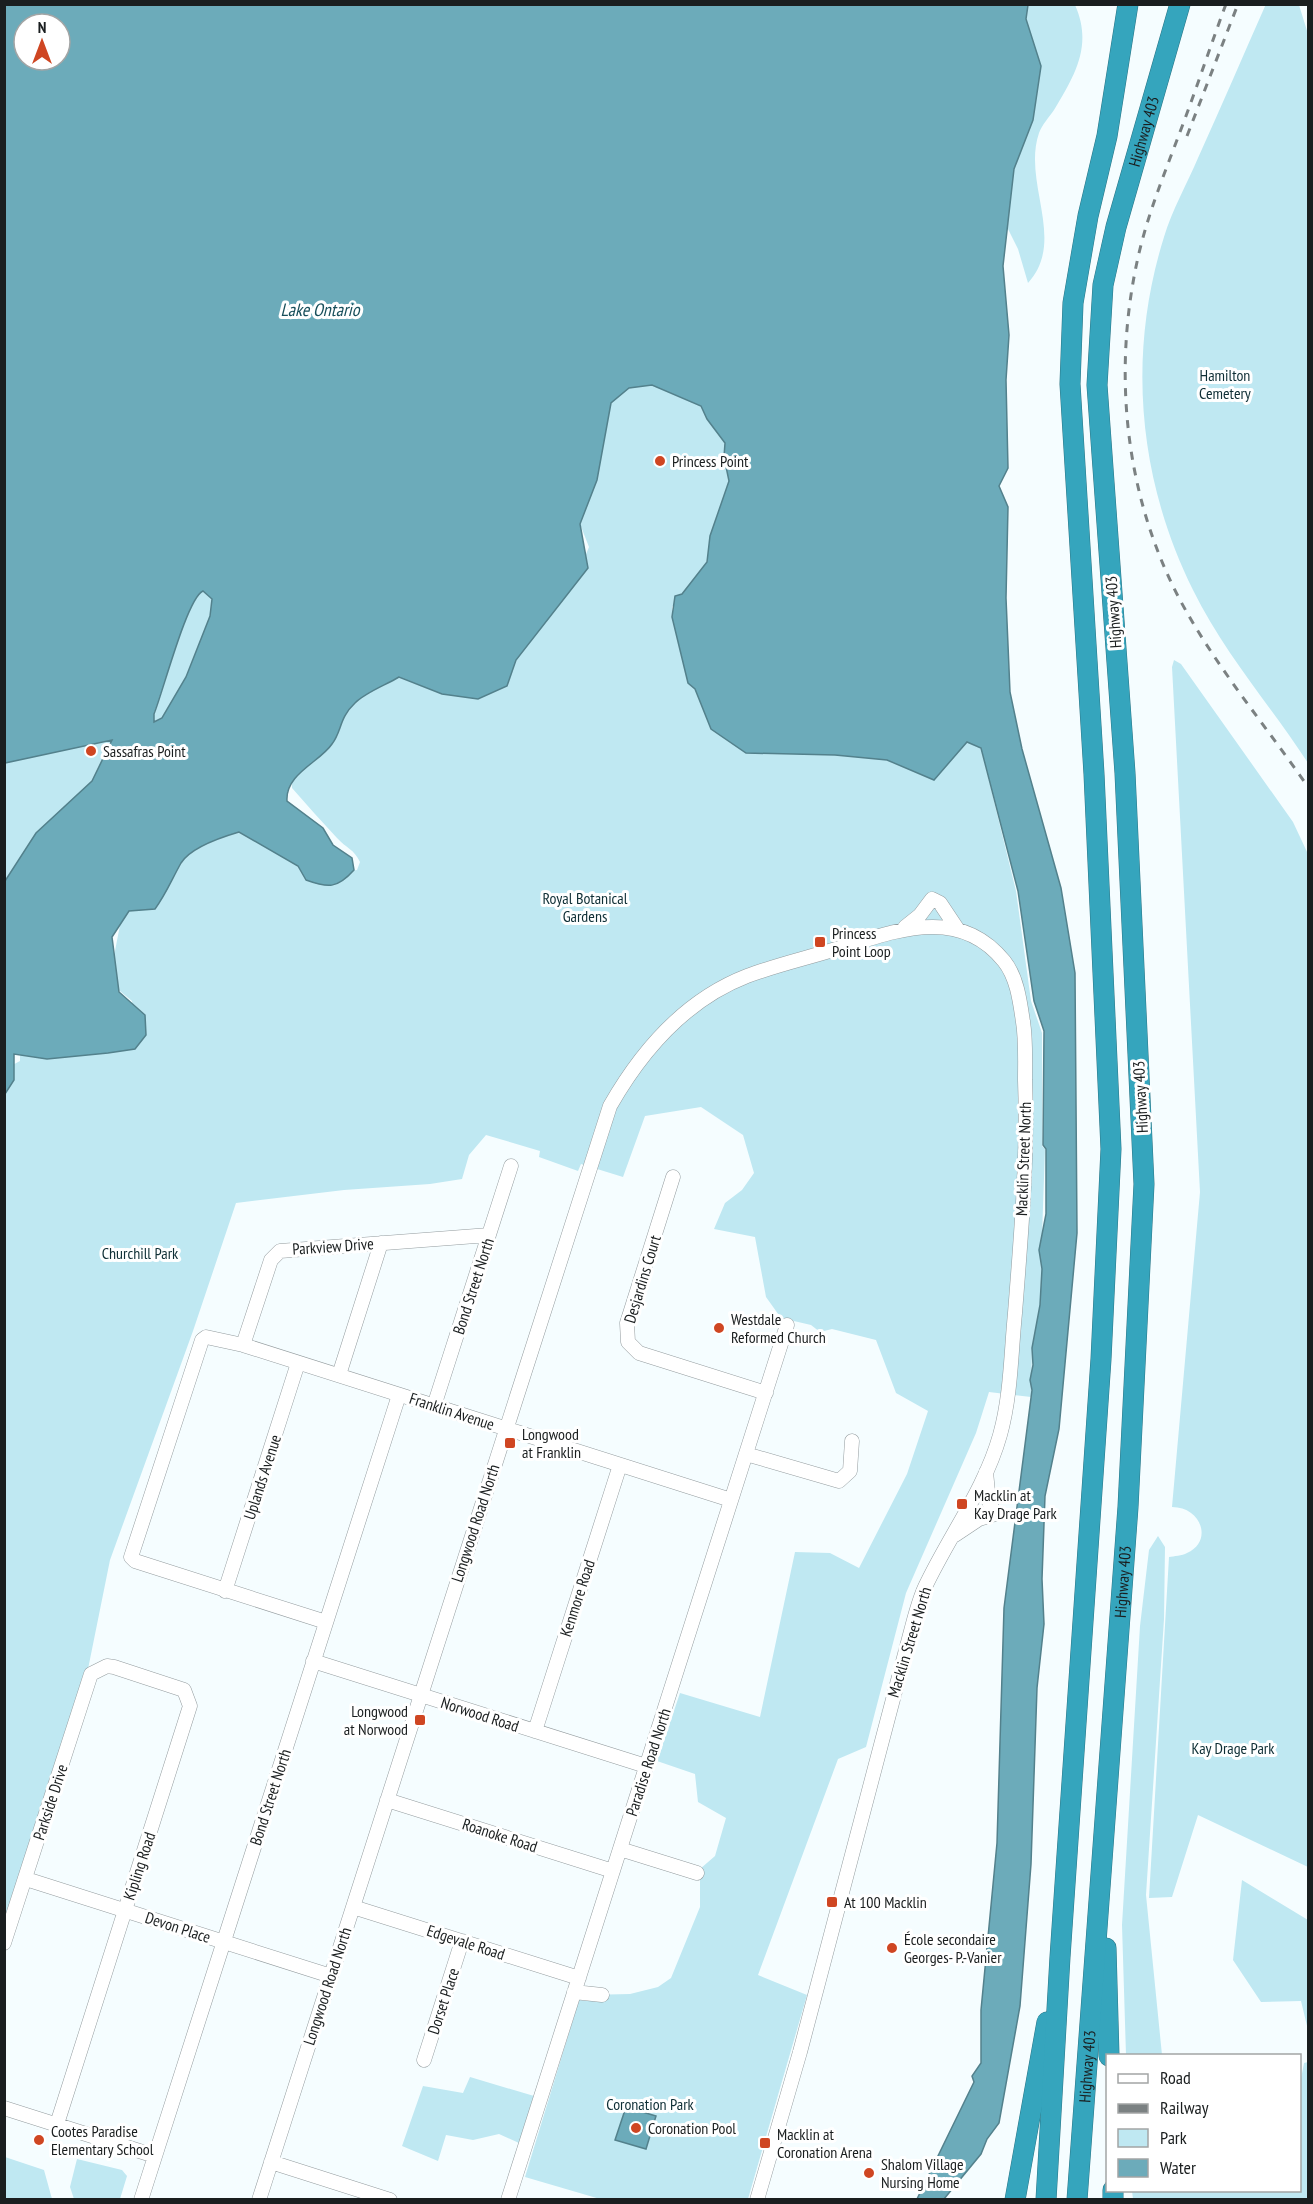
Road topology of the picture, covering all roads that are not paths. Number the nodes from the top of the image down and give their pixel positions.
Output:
1 (1128, 4) edge
2 (1180, 4) edge
3 (900, 930) junction
4 (960, 931) junction
5 (511, 1166) dead end
6 (673, 1177) dead end
7 (489, 1235) junction
8 (381, 1243) junction
9 (787, 1325) dead end
10 (243, 1345) junction
11 (298, 1363) junction
12 (339, 1376) junction
13 (766, 1393) junction
14 (399, 1395) junction
15 (434, 1406) junction
16 (506, 1428) junction
17 (852, 1441) dead end
18 (746, 1454) junction
19 (620, 1465) junction
20 (986, 1470) junction
21 (731, 1500) junction
22 (950, 1540) junction
23 (225, 1591) junction
24 (326, 1622) junction
25 (313, 1661) junction
26 (103, 1668) joint
27 (421, 1695) junction
28 (535, 1731) junction
29 (646, 1766) junction
30 (387, 1800) junction
31 (620, 1849) junction
32 (1103, 1855) junction
33 (613, 1871) junction
34 (697, 1873) dead end
35 (26, 1879) junction
36 (353, 1907) junction
37 (125, 1910) junction
38 (224, 1941) junction
39 (462, 1941) junction
40 (4, 1943) edge
41 (1060, 1957) junction
42 (331, 1976) junction
43 (576, 1985) junction
44 (602, 1995) dead end
45 (1109, 2054) edge
46 (424, 2060) dead end
47 (4, 2108) edge
48 (57, 2124) junction
49 (155, 2156) junction
50 (271, 2162) junction
51 (141, 2199) edge
52 (259, 2199) edge
53 (390, 2199) edge
54 (508, 2199) edge
55 (757, 2199) edge
56 (1015, 2199) edge
57 (1047, 2199) edge
58 (1077, 2199) edge

1 - 41 highway, Highway 403
2 - 32 highway, Highway 403
3 - 4 street, Longwood Road North
3 - 4 street
3 - 16 street, Longwood Road North
4 - 20 street, Macklin Street North
5 - 7 street, Bond Street North
6 - 13 street, Desjardins Court
7 - 8 street, Parkview Drive
7 - 15 street, Bond Street North
8 - 10 street, Parkview Drive
8 - 12 street
9 - 13 street, Paradise Road North
10 - 11 street, Franklin Avenue
10 - 23 street, Franklin Avenue
11 - 12 street, Franklin Avenue
11 - 23 street, Uplands Avenue
12 - 14 street, Franklin Avenue
13 - 18 street, Paradise Road North
14 - 15 street, Franklin Avenue
14 - 24 street, Bond Street North
15 - 16 street, Franklin Avenue
16 - 19 street, Franklin Avenue
16 - 27 street, Longwood Road North
17 - 18 street
18 - 21 street, Paradise Road North
19 - 21 street, Franklin Avenue
19 - 28 street, Kenmore Road
20 - 22 street, Macklin Street North
20 - 22 street
21 - 29 street, Paradise Road North
22 - 55 street, Macklin Street North
23 - 24 street
24 - 25 street, Bond Street North
25 - 27 street, Norwood Road
25 - 38 street, Bond Street North
26 - 35 street, Parkside Drive
26 - 37 street, Kipling Road
27 - 28 street, Norwood Road
27 - 30 street, Longwood Road North
28 - 29 street, Norwood Road
29 - 31 street, Paradise Road North
30 - 33 street, Roanoke Road
30 - 36 street, Longwood Road North
31 - 33 street, Paradise Road North
31 - 34 street
32 - 45 highway
32 - 58 highway, Highway 403
33 - 43 street, Paradise Road North
35 - 37 street, Devon Place
35 - 40 street, Parkside Drive
36 - 39 street, Edgevale Road
36 - 42 street, Longwood Road North
37 - 38 street, Devon Place
37 - 48 street, Kipling Road
38 - 42 street, Devon Place
38 - 49 street, Bond Street North
39 - 43 street, Edgevale Road
39 - 46 street, Dorset Place
41 - 56 highway
41 - 57 highway, Highway 403
42 - 50 street, Longwood Road North
43 - 44 street, Edgevale Road
43 - 54 street, Paradise Road North
47 - 48 street
48 - 49 street
49 - 51 street, Bond Street North
50 - 52 street, Longwood Road North
50 - 53 street

